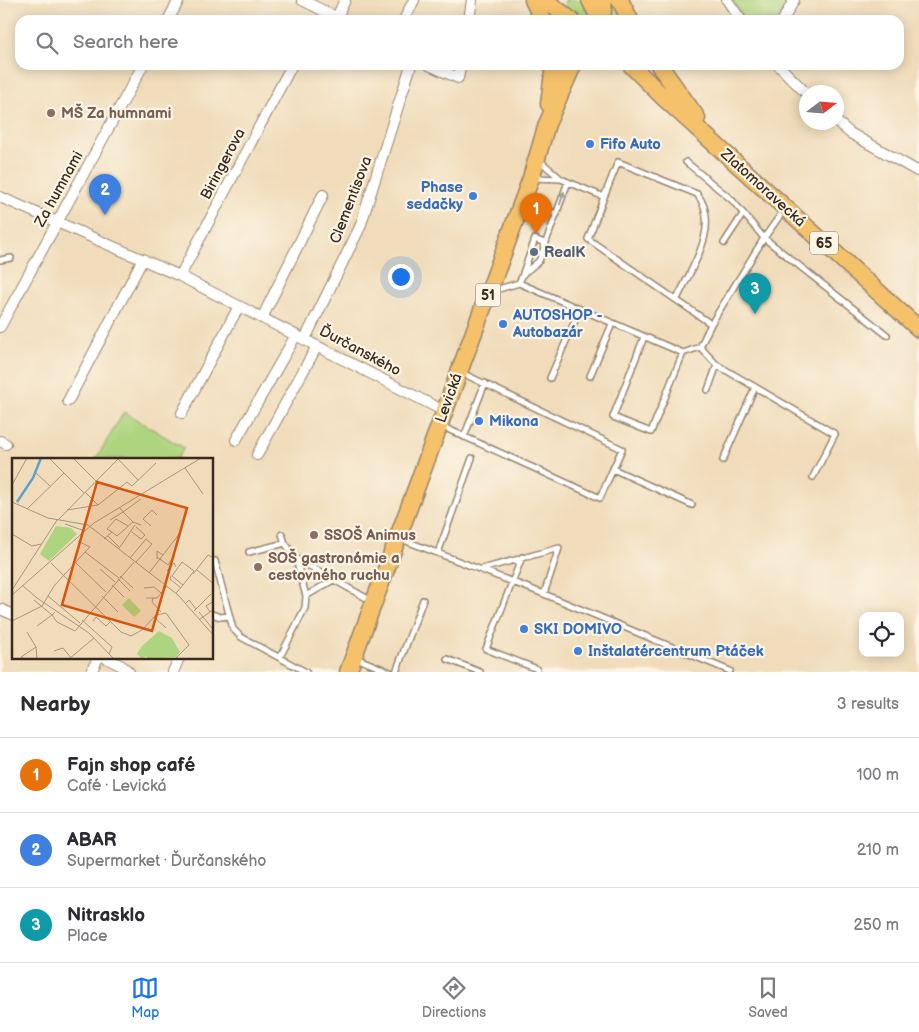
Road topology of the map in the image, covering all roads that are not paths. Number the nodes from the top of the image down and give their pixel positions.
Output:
1 (179, 0) edge
2 (302, 0) edge
3 (345, 0) edge
4 (414, 0) edge
5 (472, 0) edge
6 (533, 0) edge
7 (545, 0) edge
8 (590, 0) edge
9 (604, 0) edge
10 (620, 0) edge
11 (727, 0) edge
12 (794, 0) edge
13 (321, 10) junction
14 (562, 13) edge
15 (171, 15) edge
16 (318, 15) edge
17 (332, 15) edge
18 (340, 15) edge
19 (406, 15) edge
20 (470, 15) edge
21 (541, 15) edge
22 (598, 15) edge
23 (602, 15) edge
24 (628, 15) edge
25 (738, 15) edge
26 (786, 15) edge
27 (141, 70) edge
28 (289, 70) edge
29 (409, 70) edge
30 (440, 70) edge
31 (459, 70) edge
32 (553, 70) edge
33 (572, 70) edge
34 (636, 70) edge
35 (662, 70) edge
36 (783, 70) edge
37 (799, 86) edge
38 (547, 124) junction
39 (844, 128) edge
40 (728, 156) junction
41 (537, 158) junction
42 (686, 162) dead end
43 (919, 172) edge
44 (531, 178) junction
45 (561, 179) junction
46 (568, 182) junction
47 (323, 195) dead end
48 (0, 197) edge
49 (604, 197) junction
50 (537, 207) dead end
51 (785, 208) junction
52 (557, 214) junction
53 (743, 214) junction
54 (57, 222) junction
55 (764, 238) junction
56 (724, 243) dead end
57 (546, 244) junction
58 (11, 258) dead end
59 (143, 259) junction
60 (0, 260) edge
61 (523, 274) junction
62 (180, 276) junction
63 (519, 283) junction
64 (490, 292) junction
65 (677, 299) junction
66 (239, 306) junction
67 (580, 309) junction
68 (262, 318) junction
69 (612, 324) junction
70 (711, 324) junction
71 (0, 327) edge
72 (919, 329) edge
73 (887, 335) dead end
74 (300, 337) junction
75 (644, 337) junction
76 (317, 346) junction
77 (700, 347) junction
78 (683, 353) junction
79 (717, 365) junction
80 (459, 371) junction
81 (590, 376) dead end
82 (550, 378) dead end
83 (485, 383) junction
84 (755, 387) junction
85 (708, 390) dead end
86 (68, 401) dead end
87 (182, 413) dead end
88 (442, 418) junction
89 (464, 437) junction
90 (236, 440) dead end
91 (258, 455) dead end
92 (472, 458) dead end
93 (723, 460) dead end
94 (614, 469) junction
95 (813, 477) dead end
96 (692, 505) dead end
97 (282, 534) dead end
98 (398, 538) junction
99 (285, 543) junction
100 (249, 552) dead end
101 (438, 553) junction
102 (522, 557) junction
103 (296, 559) junction
104 (216, 562) dead end
105 (481, 570) junction
106 (333, 580) junction
107 (512, 582) junction
108 (544, 594) junction
109 (306, 596) junction
110 (368, 599) dead end
111 (423, 600) dead end
112 (0, 608) edge
113 (12, 614) edge
114 (214, 615) edge
115 (229, 616) junction
116 (280, 657) junction
117 (447, 659) dead end
118 (97, 660) edge
119 (110, 660) edge
120 (178, 660) edge
121 (351, 665) edge
122 (537, 669) dead end
123 (730, 671) edge
124 (91, 672) edge
125 (129, 672) edge
126 (173, 672) edge
127 (306, 672) edge
128 (390, 672) edge
129 (396, 672) edge
130 (480, 672) edge

1 - 15 street
2 - 13 street
3 - 18 street
4 - 19 street
5 - 20 street
6 - 21 main road
7 - 14 main road
8 - 22 main road
9 - 23 main road
10 - 24 main road
11 - 25 street
12 - 26 street
13 - 16 street
13 - 17 street
27 - 54 street, Za humnami
28 - 62 street, Biringerova
29 - 74 street, Clementisova
30 - 31 street
32 - 38 main road, Levická / 51
33 - 38 main road, Levická / 51
34 - 40 main road, Zlatomoravecká / 65
35 - 40 main road, 65
36 - 37 street
38 - 41 main road, Levická / 51
39 - 43 street
40 - 51 main road, Zlatomoravecká / 65
41 - 44 main road, Levická / 51
41 - 45 lane
42 - 53 lane
44 - 45 lane
44 - 64 main road, Levická / 51
45 - 46 lane
46 - 49 lane
52 -> 46 lane
47 - 68 street
48 - 54 street, Ďurčanského
49 - 65 lane
49 - 65 lane
50 - 52 lane
51 - 55 lane
51 - 72 main road, Zlatomoravecká / 65
52 - 57 lane
53 - 55 lane
53 - 56 lane
54 - 59 street, Ďurčanského
54 - 71 street, Za humnami
55 - 70 lane
55 - 73 lane
57 - 61 lane
57 - 61 lane
58 - 60 lane
59 - 62 street, Ďurčanského
59 - 86 street
61 - 63 lane
62 - 66 street, Ďurčanského
63 - 64 lane
63 - 67 lane
64 - 80 main road, Levická / 51
65 - 70 lane
66 - 68 street, Ďurčanského
66 - 87 street
67 - 69 lane
67 - 82 lane
68 - 74 street, Ďurčanského
69 - 75 lane
69 - 81 lane
70 - 77 lane
74 - 76 street, Ďurčanského
74 - 90 street, Clementisova
75 - 78 lane
75 - 78 lane
76 - 88 street, Ďurčanského
76 - 91 street
77 - 78 lane
77 - 79 lane
79 - 84 lane
79 - 85 lane
80 - 83 lane
80 - 88 main road, Levická / 51
83 - 89 lane
83 - 94 lane
84 - 93 lane
84 - 95 lane
88 - 89 lane
88 - 98 main road, Levická / 51
89 - 94 lane
92 - 101 lane
94 - 96 lane
97 - 99 lane
98 - 101 lane
98 - 121 main road, Levická / 51
99 - 100 lane
99 - 103 lane
101 - 105 lane
102 - 105 lane
102 - 107 lane
102 - 108 lane
103 - 106 lane
103 - 109 lane
104 - 115 lane
105 - 107 lane
106 - 109 lane
106 - 110 lane
107 - 108 lane
107 - 122 lane
108 - 123 lane
109 - 116 lane
111 - 129 lane
112 - 113 street
114 - 115 lane
115 - 116 lane
116 - 127 lane
117 - 130 lane
118 - 124 street
119 - 125 street
120 - 126 street
121 - 128 lane

